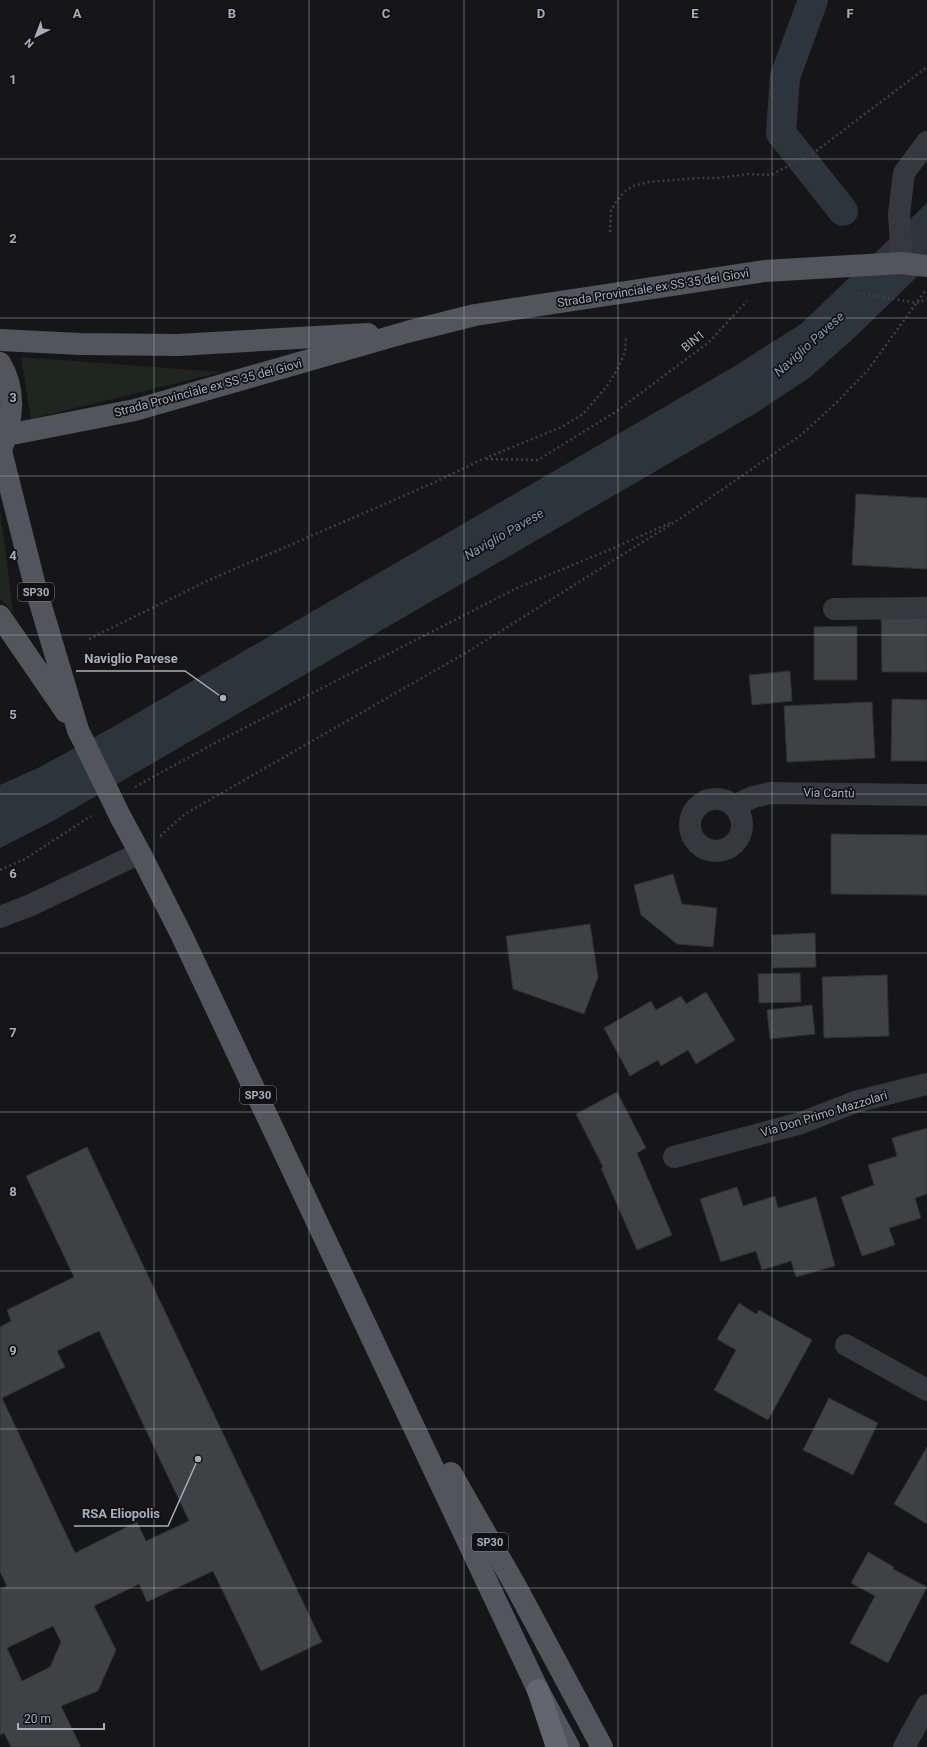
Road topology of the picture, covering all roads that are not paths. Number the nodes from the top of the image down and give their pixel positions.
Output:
1 (927, 142) edge
2 (902, 263) junction
3 (927, 266) edge
4 (407, 332) junction
5 (0, 340) edge
6 (0, 363) edge
7 (3, 446) edge
8 (927, 608) edge
9 (834, 609) dead end
10 (0, 616) edge
11 (78, 730) junction
12 (927, 794) edge
13 (734, 806) dead end
14 (140, 853) junction
15 (0, 916) edge
16 (927, 1084) edge
17 (674, 1156) dead end
18 (374, 1339) junction
19 (846, 1345) dead end
20 (927, 1390) edge
21 (538, 1690) junction
22 (927, 1705) edge
23 (557, 1747) edge
24 (569, 1747) edge
25 (602, 1747) edge
26 (904, 1747) edge

1 - 2 street
2 - 3 main road
2 - 4 main road, Strada Provinciale ex SS 35 dei Giovi
4 - 5 main road, Strada Provinciale ex SS 35 dei Giovi
4 - 7 main road, Strada Provinciale ex SS 35 dei Giovi
6 - 7 main road
7 - 11 main road, SP30
8 - 9 street
10 - 11 main road, SP30
11 - 14 main road, SP30, bridge
12 - 13 street, Via Cantù
14 - 15 street
14 - 18 main road, SP30
16 - 17 street, Via Don Primo Mazzolari
18 - 21 main road, SP30
18 - 25 main road, SP30
19 - 20 street
21 - 23 highway
21 - 24 main road, SP30
22 - 26 street

